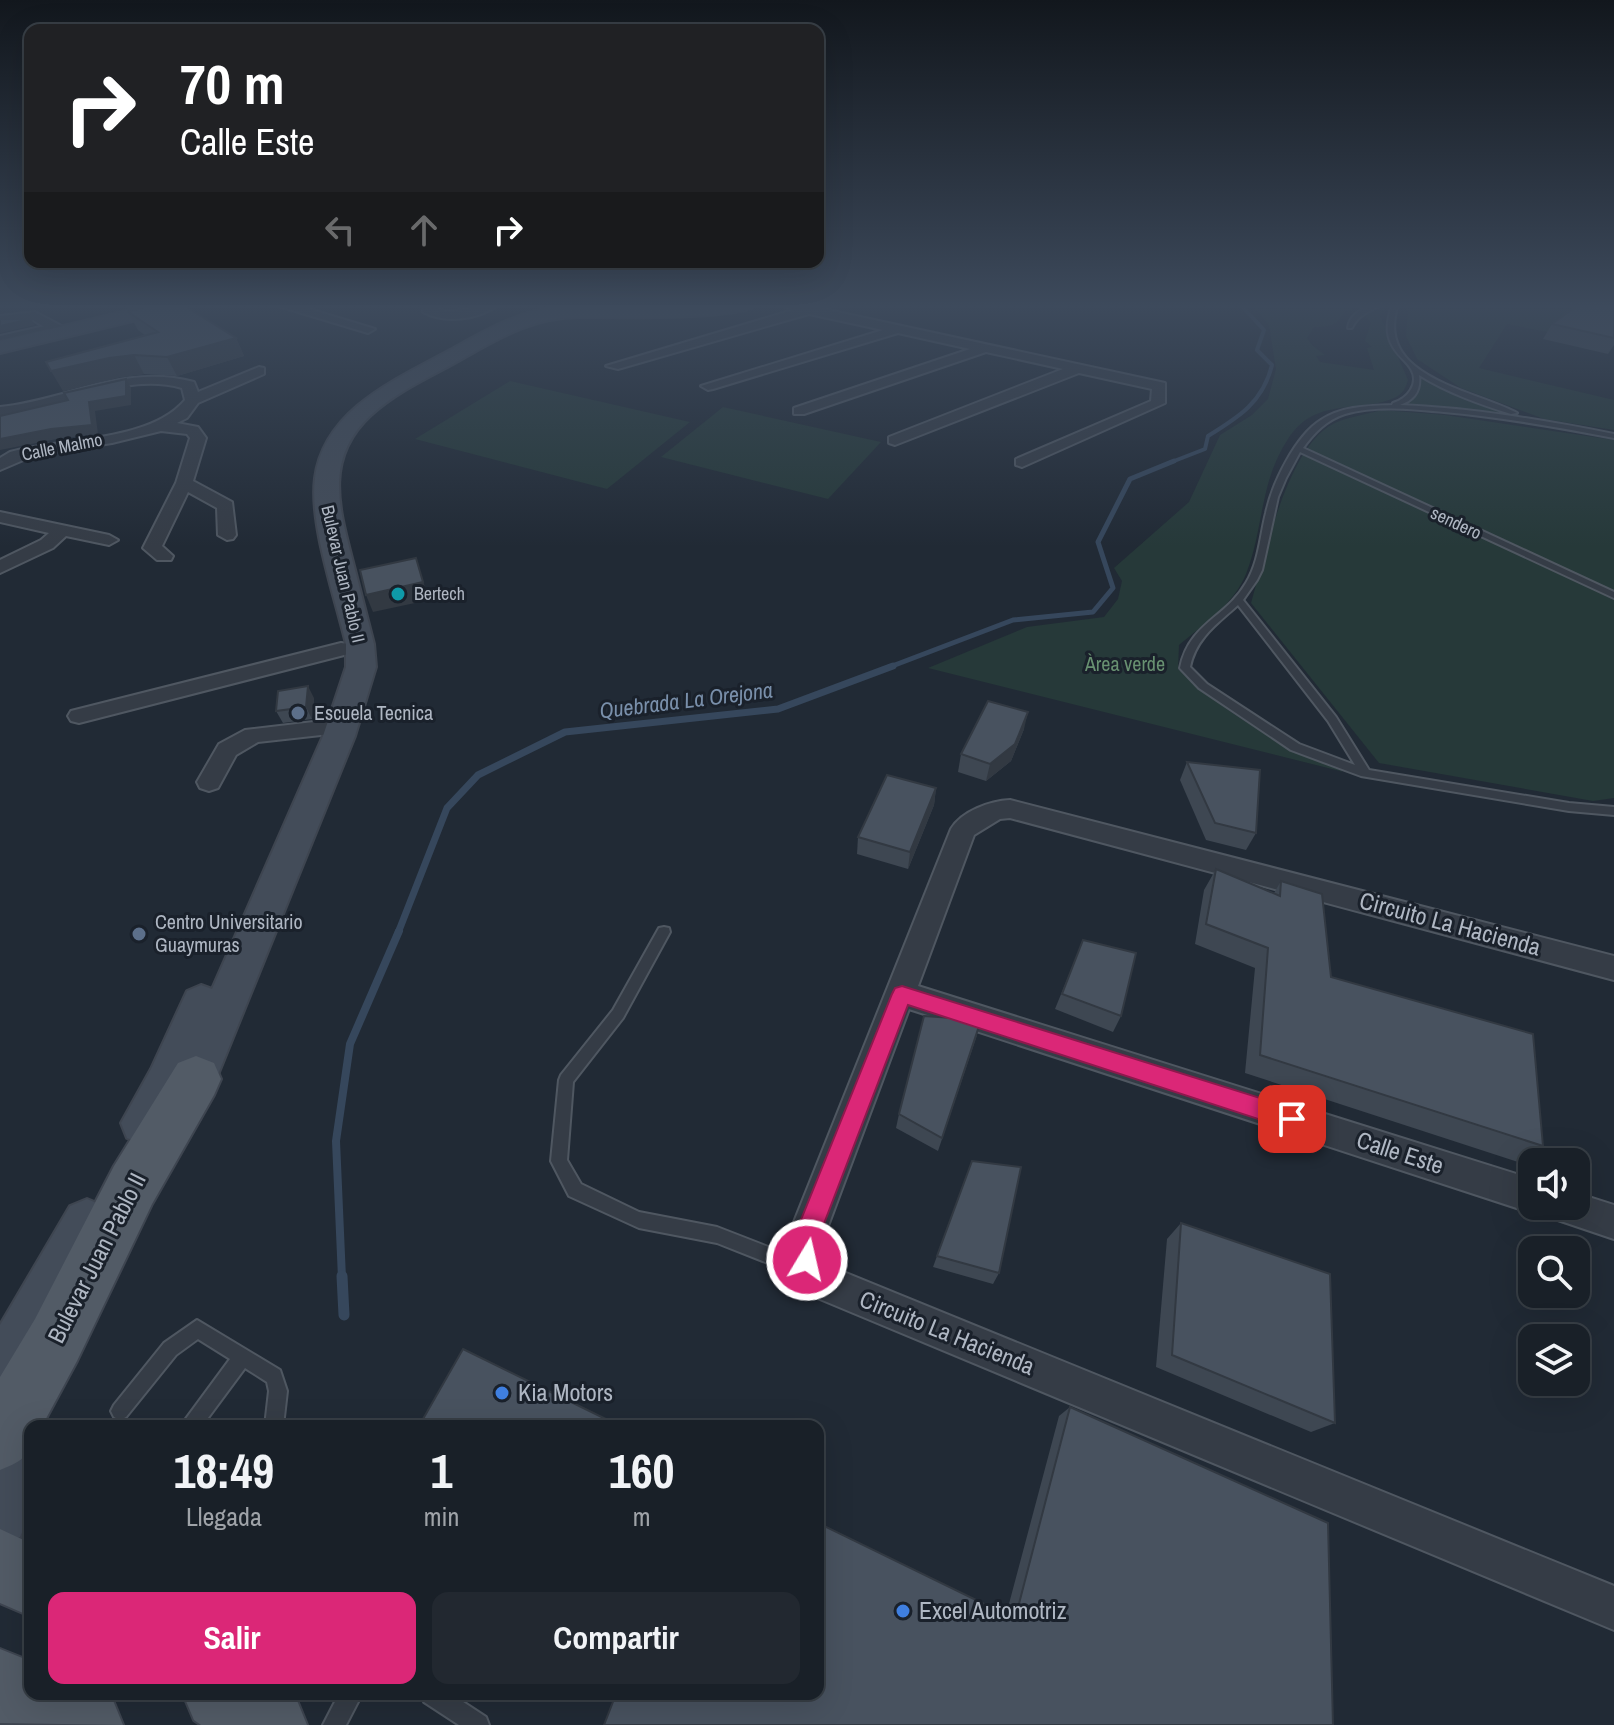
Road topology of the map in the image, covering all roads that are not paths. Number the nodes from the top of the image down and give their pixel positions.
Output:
1 (116, 386) edge
2 (189, 386) edge
3 (226, 386) edge
4 (384, 386) edge
5 (399, 386) edge
6 (876, 386) edge
7 (1034, 386) edge
8 (1158, 386) edge
9 (1415, 386) edge
10 (1443, 386) edge
11 (193, 400) junction
12 (1380, 406) junction
13 (799, 411) dead end
14 (0, 412) edge
15 (1540, 422) junction
16 (160, 426) junction
17 (1614, 436) edge
18 (895, 440) dead end
19 (1299, 449) junction
20 (5, 460) edge
21 (1022, 462) dead end
22 (184, 483) junction
23 (0, 517) edge
24 (62, 530) junction
25 (227, 535) dead end
26 (109, 540) dead end
27 (164, 556) dead end
28 (0, 567) edge
29 (1614, 595) edge
30 (1240, 602) junction
31 (341, 649) junction
32 (79, 716) dead end
33 (322, 729) junction
34 (1365, 773) junction
35 (209, 782) dead end
36 (1614, 811) edge
37 (664, 932) dead end
38 (1614, 968) edge
39 (902, 994) junction
40 (181, 1081) junction
41 (1518, 1192) edge
42 (1590, 1214) edge
43 (1614, 1222) edge
44 (816, 1274) junction
45 (243, 1357) junction
46 (0, 1375) edge
47 (0, 1408) edge
48 (120, 1411) dead end
49 (40, 1420) edge
50 (196, 1420) edge
51 (274, 1420) edge
52 (0, 1438) edge
53 (24, 1460) edge
54 (0, 1517) edge
55 (0, 1564) edge
56 (24, 1578) edge
57 (1614, 1608) edge
58 (0, 1686) edge
59 (229, 1700) edge
60 (348, 1700) edge
61 (441, 1700) edge
62 (55, 1722) edge
63 (269, 1725) edge
64 (334, 1725) edge
65 (478, 1725) edge

1 - 14 street
2 - 11 street
3 - 11 street, Calle Malmo
4 - 31 main road, Bulevar Juan Pablo II
5 - 40 main road, Bulevar Juan Pablo II
6 - 13 street
7 - 18 street
8 - 21 street
9 - 12 lane
10 - 15 lane
11 - 16 street, Calle Malmo
12 - 15 lane
12 - 19 lane
15 - 17 lane
16 - 20 street, Calle Malmo
16 - 22 street
19 - 29 lane, sendero
19 - 30 lane
22 - 25 street
22 - 27 street
23 - 24 street
24 - 26 street
24 - 28 street
30 - 34 lane
30 - 34 lane
31 - 32 street
31 - 33 main road, Bulevar Juan Pablo II
33 - 35 street
33 - 40 main road, Bulevar Juan Pablo II
34 - 36 lane
37 - 44 lane
38 - 39 street, Circuito La Hacienda
39 - 41 street, Calle Este
39 - 44 street, Circuito La Hacienda
40 - 46 main road, Bulevar Juan Pablo II
40 - 47 main road, Bulevar Juan Pablo II
40 - 49 main road, Bulevar Juan Pablo II
40 - 52 main road, Bulevar Juan Pablo II
42 - 43 street
44 - 57 street, Circuito La Hacienda
45 - 48 lane
45 - 50 lane
45 - 51 lane
53 - 54 main road
55 - 56 main road
58 - 62 main road
59 - 63 main road
60 - 64 lane
61 - 65 lane

